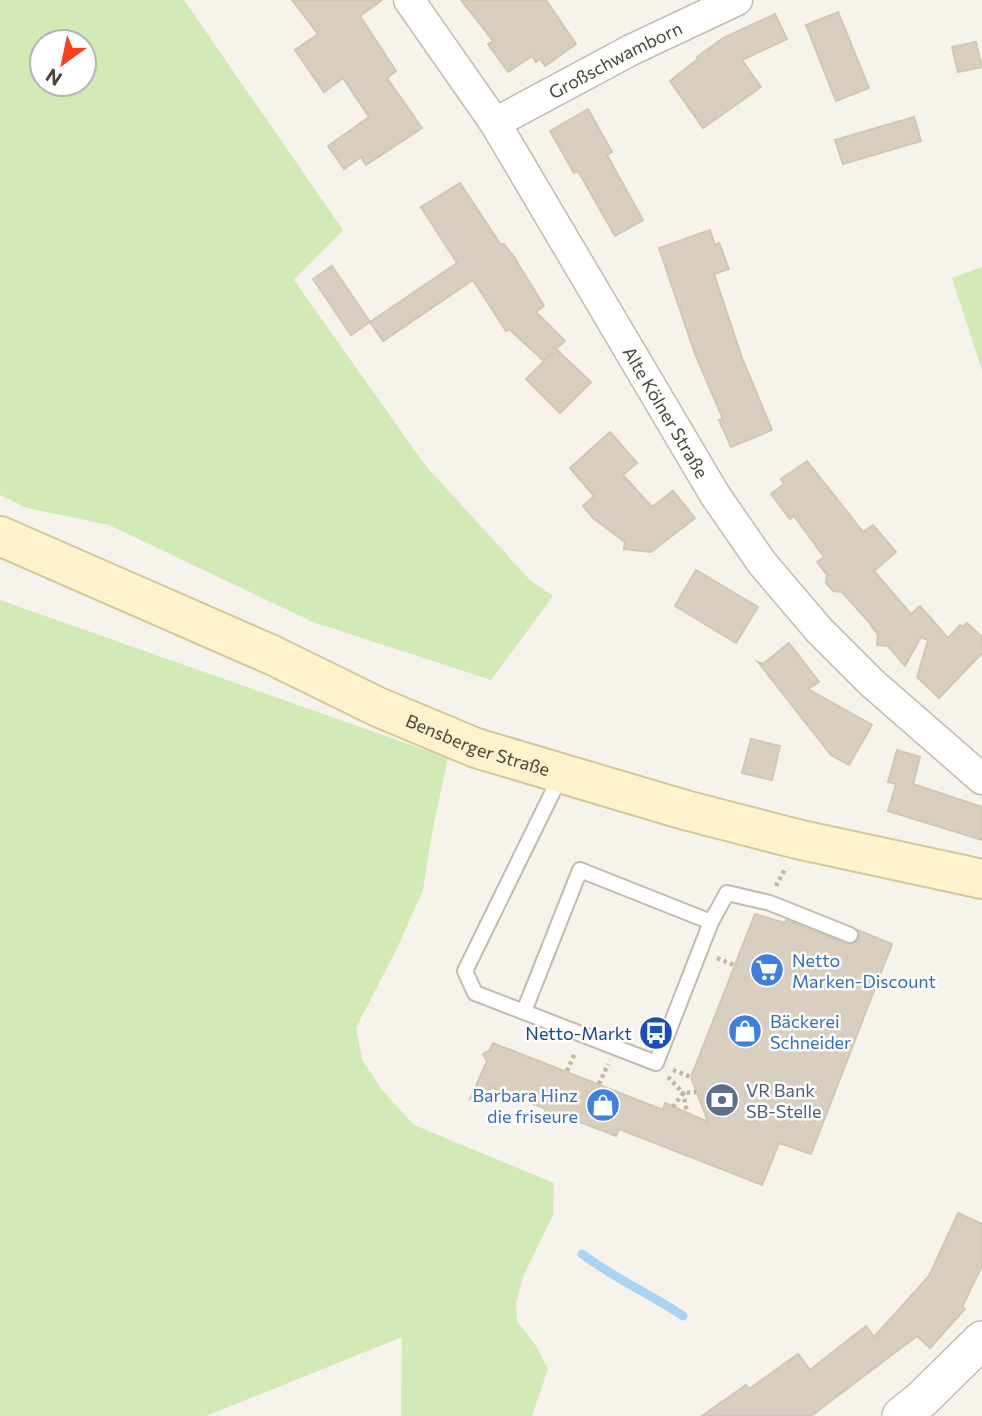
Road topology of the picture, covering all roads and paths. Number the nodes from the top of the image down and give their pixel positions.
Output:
1 (410, 0) edge
2 (737, 0) edge
3 (495, 122) junction
4 (0, 536) edge
5 (561, 774) junction
6 (982, 779) edge
7 (787, 864) dead end
8 (982, 879) edge
9 (776, 886) dead end
10 (711, 922) junction
11 (850, 935) dead end
12 (524, 1011) junction
13 (656, 1063) junction
14 (696, 1092) dead end
15 (683, 1093) junction
16 (673, 1107) dead end
17 (687, 1112) dead end
18 (982, 1340) edge
19 (901, 1416) edge

1 - 3 street, Alte Kölner Straße
2 - 3 street, Großschwamborn
3 - 6 street, Alte Kölner Straße
4 - 5 main road, Bensberger Straße
5 - 8 main road, Bensberger Straße
5 - 12 lane
7 - 9 path
10 - 11 lane
10 - 12 lane
10 - 13 lane
12 - 13 lane
13 - 15 path
14 - 15 path
15 - 16 path
15 - 17 path
18 - 19 street

